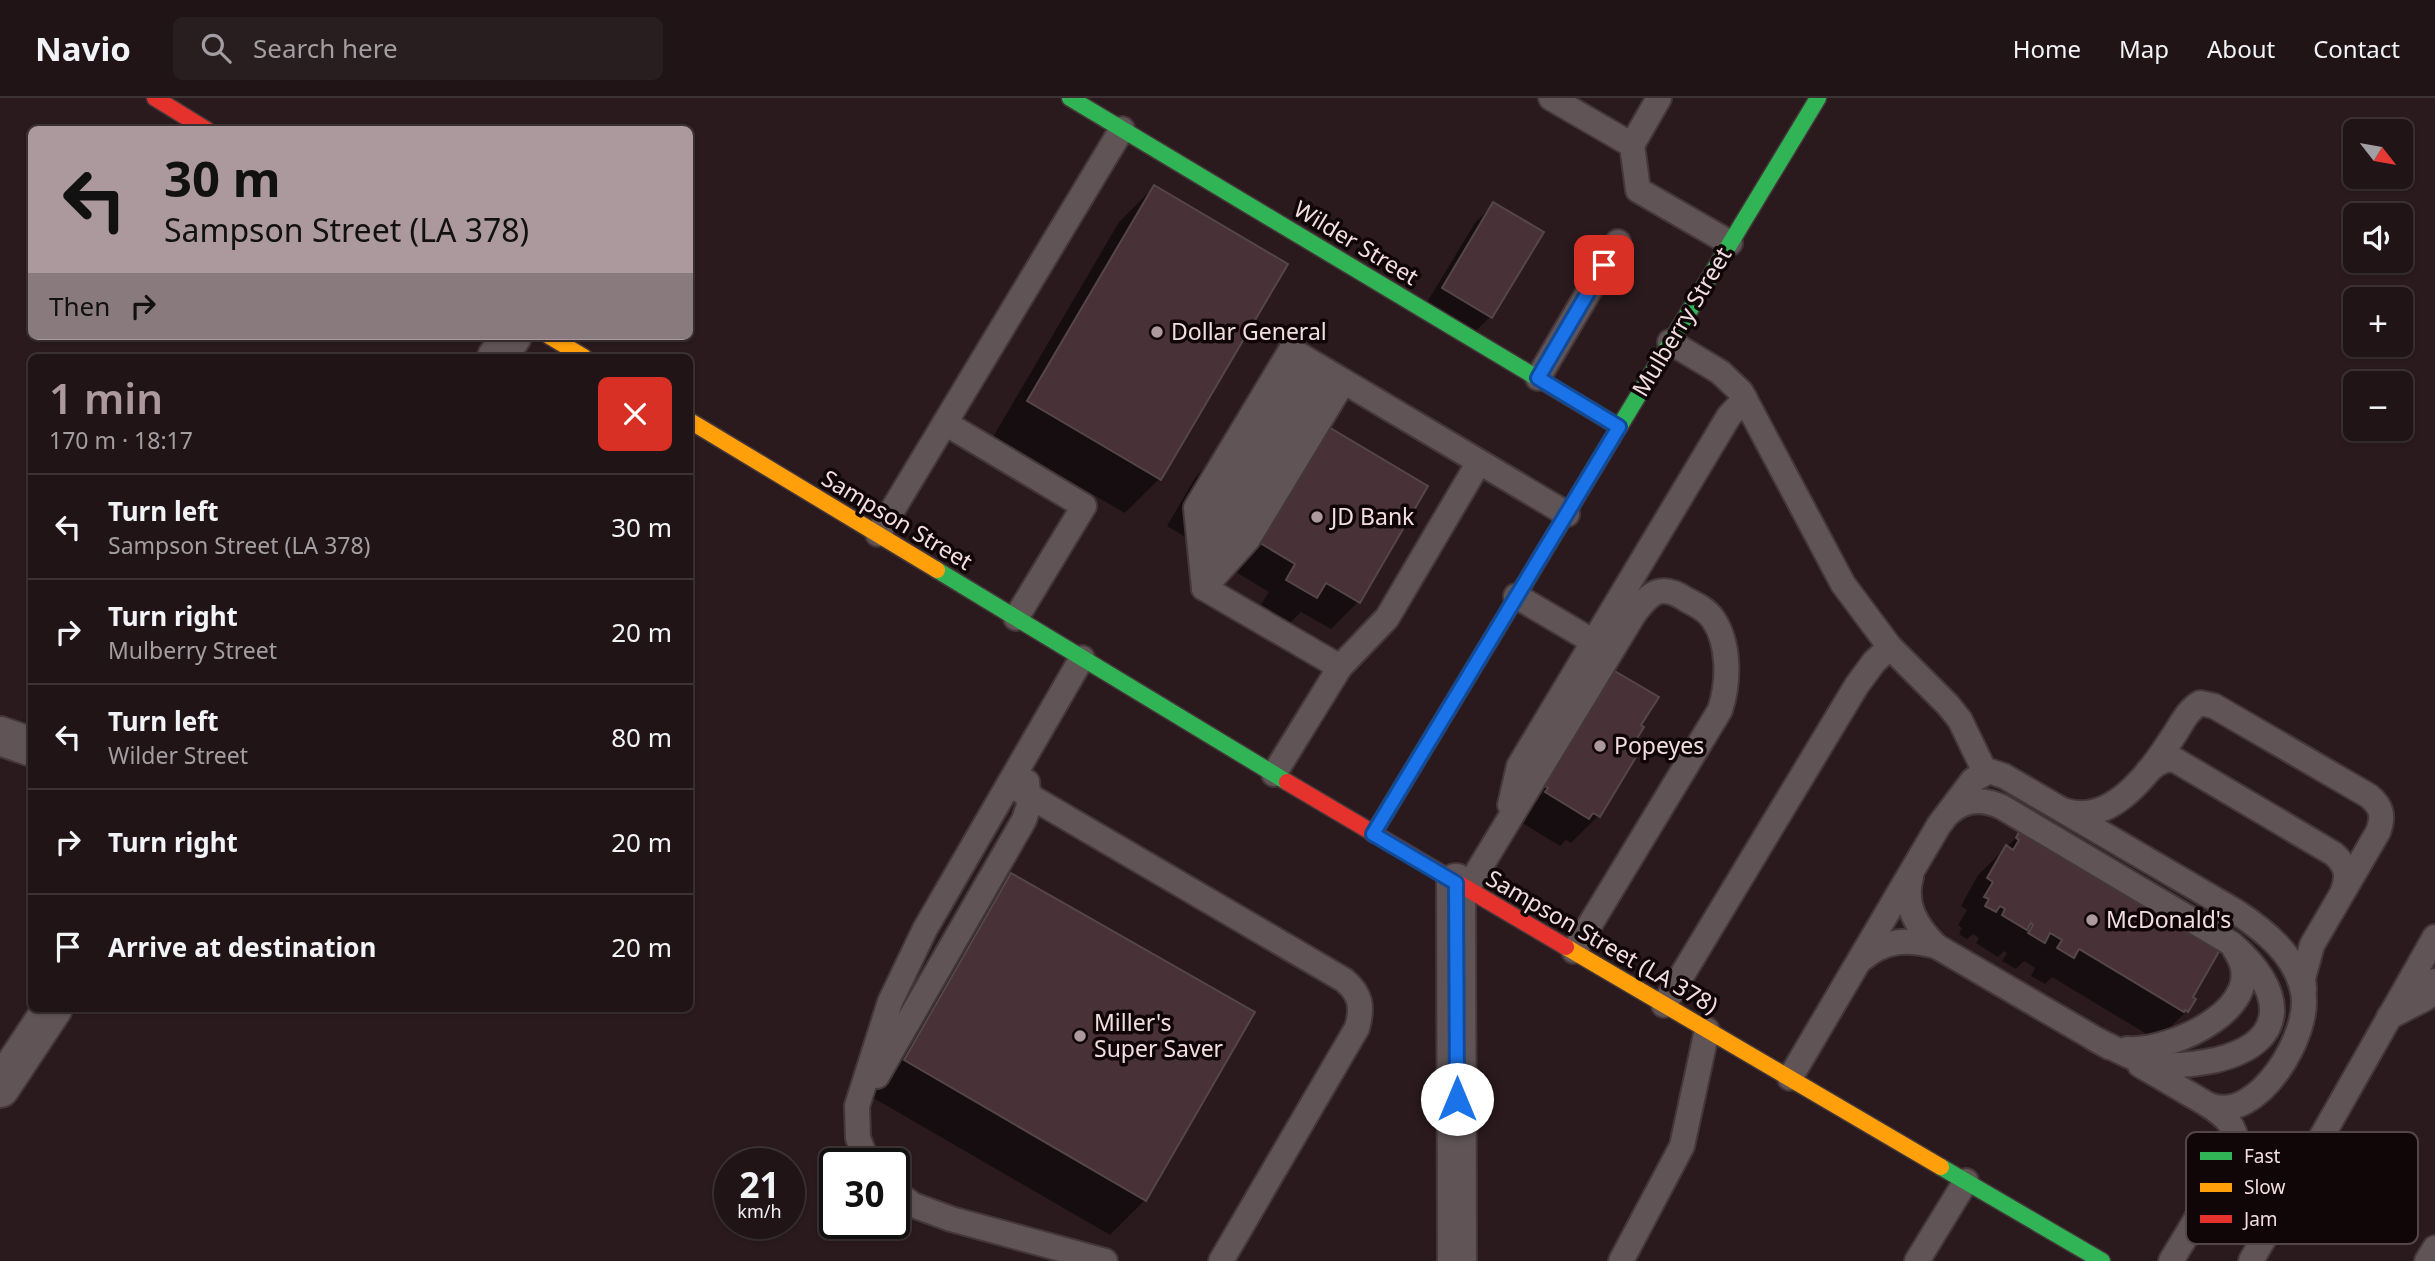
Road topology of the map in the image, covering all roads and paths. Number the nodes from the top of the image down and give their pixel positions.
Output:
1 (155, 98) edge
2 (1070, 98) edge
3 (1551, 98) edge
4 (1659, 98) edge
5 (1818, 98) edge
6 (200, 126) edge
7 (1122, 129) junction
8 (1632, 145) junction
9 (1618, 242) dead end
10 (1730, 243) junction
11 (556, 340) edge
12 (1670, 342) junction
13 (579, 354) edge
14 (1326, 371) junction
15 (1538, 378) junction
16 (1745, 399) junction
17 (945, 422) junction
18 (693, 423) edge
19 (1619, 427) junction
20 (1479, 462) junction
21 (1567, 514) junction
22 (878, 534) junction
23 (1204, 588) junction
24 (1517, 596) junction
25 (1016, 618) junction
26 (1594, 642) junction
27 (1890, 647) junction
28 (1082, 657) junction
29 (1340, 667) junction
30 (0, 736) edge
31 (28, 746) edge
32 (1985, 772) junction
33 (1274, 774) junction
34 (2142, 776) junction
35 (1019, 790) junction
36 (2056, 807) junction
37 (1939, 825) junction
38 (1504, 829) junction
39 (1373, 834) junction
40 (1913, 870) junction
41 (1462, 886) junction
42 (2339, 898) junction
43 (2223, 937) junction
44 (2435, 937) edge
45 (1936, 946) junction
46 (1574, 951) junction
47 (1857, 964) junction
48 (2435, 981) edge
49 (2304, 995) junction
50 (1664, 1005) junction
51 (50, 1012) edge
52 (2389, 1017) junction
53 (1707, 1030) junction
54 (2097, 1040) junction
55 (1790, 1078) junction
56 (0, 1088) edge
57 (2209, 1105) junction
58 (2234, 1132) edge
59 (2324, 1132) edge
60 (862, 1148) edge
61 (1966, 1181) junction
62 (910, 1202) edge
63 (2186, 1236) edge
64 (2261, 1244) edge
65 (2435, 1248) edge
66 (1105, 1261) edge
67 (1221, 1261) edge
68 (1457, 1261) edge
69 (1621, 1261) edge
70 (1917, 1261) edge
71 (2102, 1261) edge
72 (2171, 1261) edge
73 (2251, 1261) edge
74 (2427, 1261) edge

1 - 6 main road
2 - 7 main road, Wilder Street
3 - 8 lane
4 - 8 lane
5 - 10 main road, Mulberry Street
7 - 15 main road, Wilder Street
7 - 17 lane
8 - 10 lane
9 - 15 lane
10 - 12 main road, Mulberry Street
11 - 13 main road
12 - 16 lane
12 - 19 main road, Mulberry Street
14 - 20 lane
14 - 23 lane
14 - 23 lane
15 - 19 main road, Wilder Street
16 - 26 lane
16 - 27 lane
17 - 22 lane
17 - 25 lane
18 - 22 main road, Sampson Street
19 - 21 main road, Mulberry Street
20 - 21 lane
20 - 29 lane
21 - 24 main road, Mulberry Street
22 - 25 main road, Sampson Street
23 - 29 lane
24 - 26 lane
24 - 39 main road, Mulberry Street
25 - 28 main road, Sampson Street
26 - 38 lane
27 - 32 lane
27 - 50 lane
28 - 33 main road, Sampson Street (LA 378)
28 - 35 lane
29 - 33 lane
30 - 31 street
32 - 36 lane
32 - 37 lane
33 - 39 main road, Sampson Street (LA 378)
34 - 36 lane
34 - 42 lane
34 - 42 lane
35 - 60 lane
35 - 67 lane
36 - 49 lane
37 - 40 lane
37 - 43 lane
38 - 41 lane
38 - 46 lane
39 - 41 main road, Sampson Street (LA 378)
40 - 45 lane
40 - 47 lane
41 - 46 main road, Sampson Street (LA 378)
41 - 68 street
42 - 49 lane
43 - 54 lane
43 - 54 lane
44 - 52 lane
45 - 47 lane
45 - 54 lane
46 - 50 main road, Sampson Street (LA 378)
47 - 55 lane
48 - 52 lane
49 - 57 lane
50 - 53 main road, Sampson Street (LA 378)
51 - 56 street
52 - 59 lane
53 - 55 main road, Sampson Street (LA 378)
53 - 69 lane
54 - 57 lane
55 - 61 main road, Sampson Street (LA 378)
57 - 58 lane
61 - 70 lane
61 - 71 main road, Sampson Street (LA 378)
62 - 66 lane
63 - 72 lane
64 - 73 lane
65 - 74 lane

